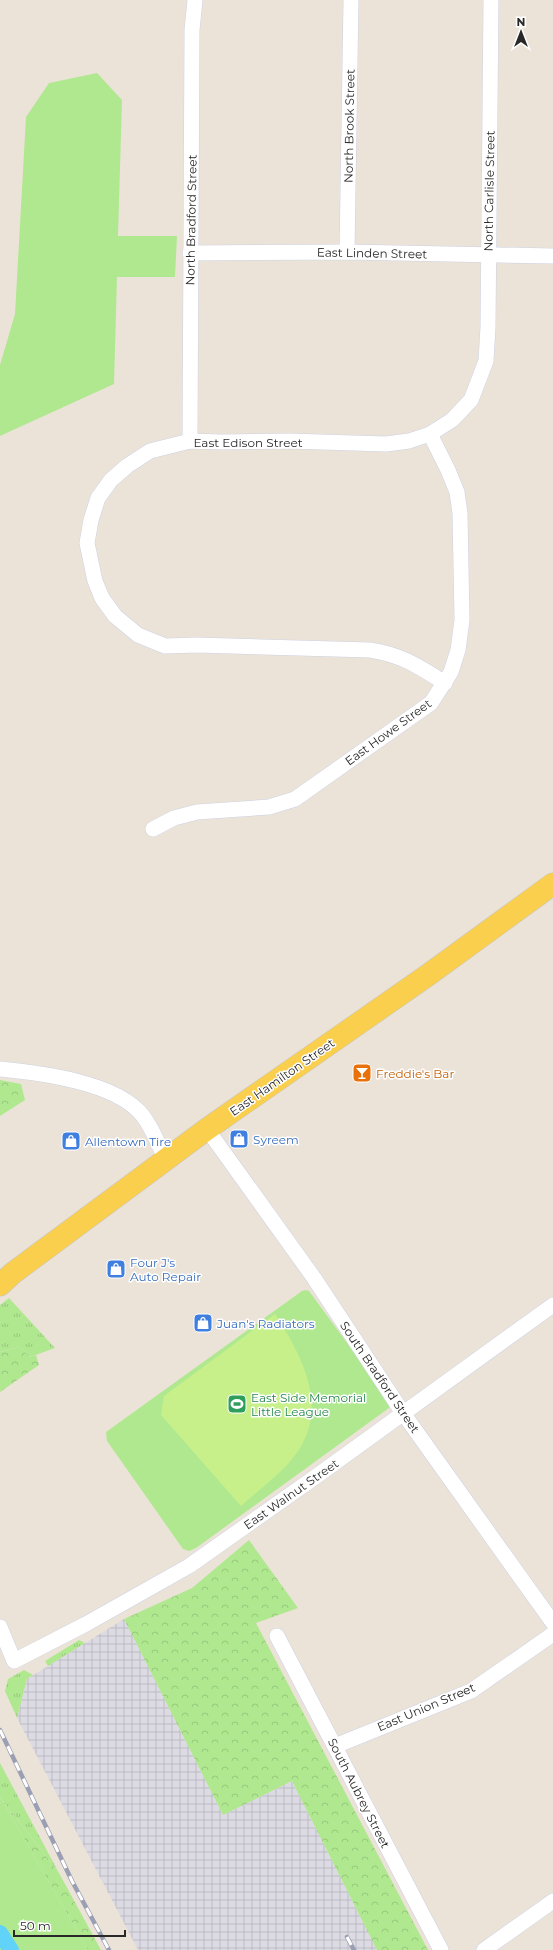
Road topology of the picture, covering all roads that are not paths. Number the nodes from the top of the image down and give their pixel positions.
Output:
1 (195, 0) edge
2 (351, 0) edge
3 (491, 0) edge
4 (348, 252) junction
5 (190, 253) junction
6 (488, 255) junction
7 (553, 256) edge
8 (478, 381) joint
9 (430, 434) junction
10 (190, 441) junction
11 (445, 683) junction
12 (153, 829) dead end
13 (553, 884) edge
14 (0, 1068) edge
15 (208, 1130) junction
16 (166, 1160) junction
17 (4, 1280) edge
18 (553, 1305) edge
19 (403, 1413) junction
20 (553, 1624) edge
21 (0, 1627) edge
22 (277, 1636) dead end
23 (335, 1746) junction
24 (553, 1901) edge
25 (441, 1950) edge
26 (484, 1950) edge

1 - 5 street, North Bradford Street
2 - 4 street, North Brook Street
3 - 6 street, North Carlisle Street
4 - 5 street, East Linden Street
4 - 6 street, East Linden Street
5 - 10 street, North Bradford Street
6 - 7 street, East Linden Street
6 - 8 street, North Carlisle Street
8 - 9 street, East Edison Street
9 - 10 street, East Edison Street
9 - 11 street, East Howe Street
10 - 11 street, East Edison Street
11 - 12 street, East Howe Street
13 - 15 main road, East Hamilton Street
14 - 16 street
15 - 16 main road, East Hamilton Street
15 - 19 street, South Bradford Street
16 - 17 main road, East Hamilton Street
18 - 19 street, East Walnut Street
19 - 20 street, South Bradford Street
19 - 21 street, East Walnut Street
20 - 23 street, East Union Street
22 - 23 street, South Aubrey Street
23 - 25 street, South Aubrey Street
24 - 26 street

